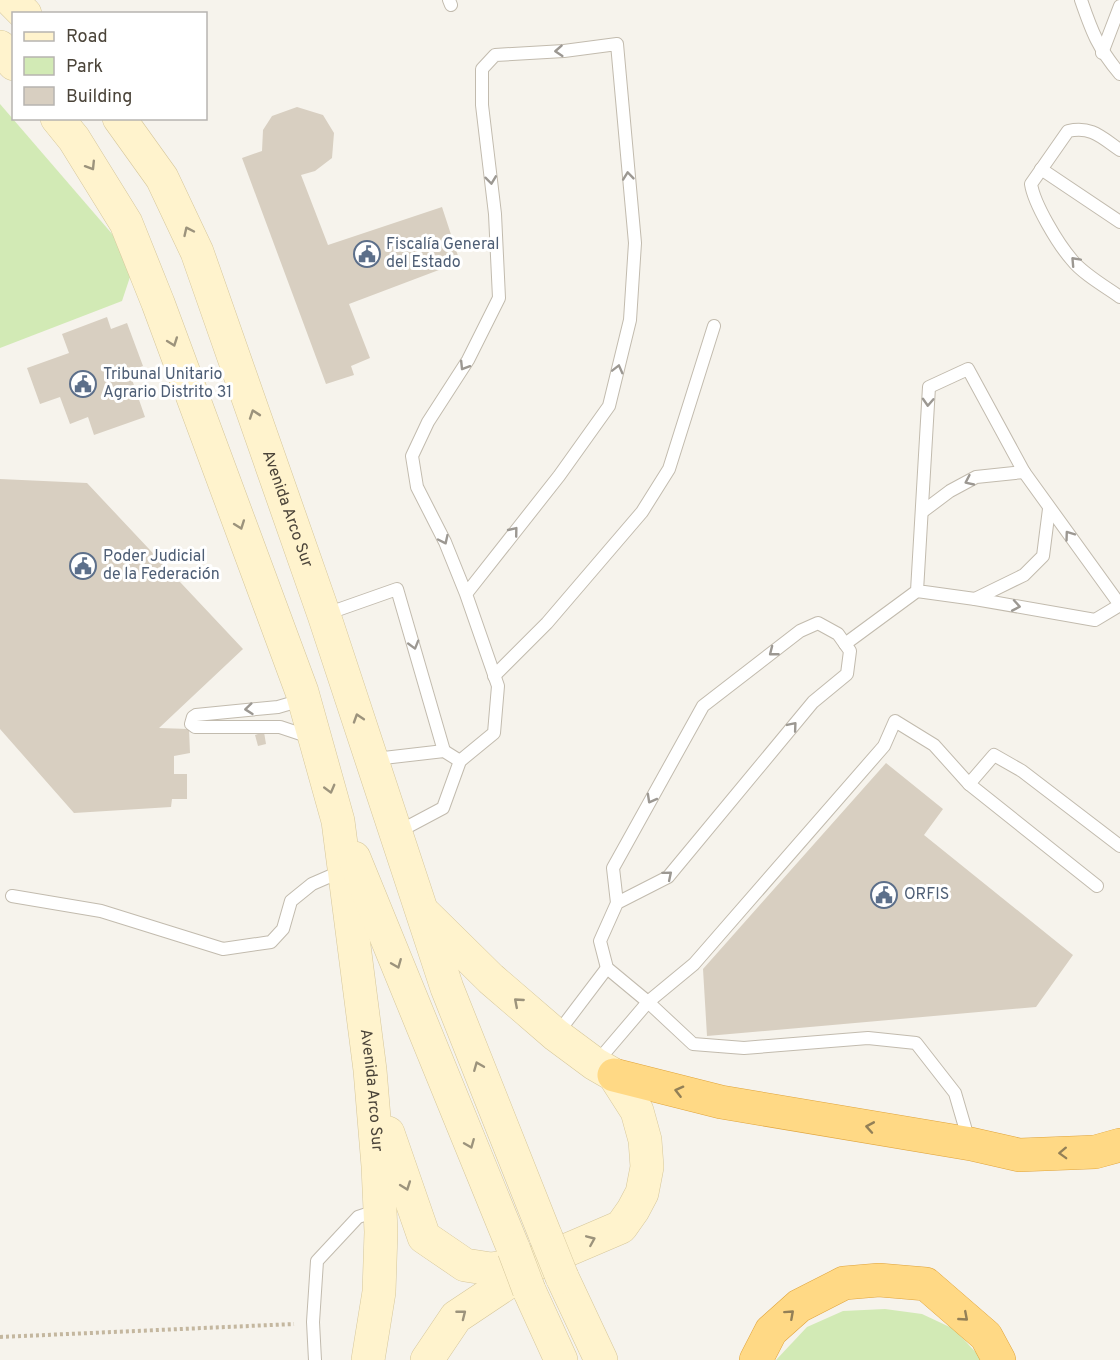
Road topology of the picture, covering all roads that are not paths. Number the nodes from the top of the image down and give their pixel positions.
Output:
1 (11, 0) edge
2 (1081, 0) edge
3 (1120, 6) edge
4 (23, 12) edge
5 (0, 47) edge
6 (1102, 52) junction
7 (12, 62) edge
8 (1120, 74) edge
9 (59, 120) edge
10 (120, 120) edge
11 (1120, 150) edge
12 (1041, 169) junction
13 (1120, 222) edge
14 (1120, 297) edge
15 (714, 326) dead end
16 (1024, 472) junction
17 (1049, 509) junction
18 (922, 512) junction
19 (917, 591) junction
20 (466, 594) junction
21 (975, 598) junction
22 (324, 615) junction
23 (845, 644) junction
24 (494, 676) junction
25 (302, 692) junction
26 (316, 740) junction
27 (444, 751) junction
28 (372, 760) junction
29 (460, 761) junction
30 (969, 784) junction
31 (395, 834) junction
32 (1120, 846) edge
33 (350, 868) junction
34 (1097, 886) dead end
35 (12, 896) dead end
36 (617, 903) junction
37 (423, 912) junction
38 (607, 968) junction
39 (648, 1002) junction
40 (556, 1035) junction
41 (370, 1070) junction
42 (605, 1070) junction
43 (970, 1144) junction
44 (1120, 1145) edge
45 (380, 1209) junction
46 (538, 1263) junction
47 (315, 1360) edge
48 (368, 1360) edge
49 (427, 1360) edge
50 (561, 1360) edge
51 (601, 1360) edge
52 (756, 1360) edge
53 (999, 1360) edge

1 - 4 main road
2 - 6 lane
3 - 6 lane
5 - 7 main road
6 - 8 lane
9 -> 25 main road, Avenida Arco Sur
22 -> 10 main road, Avenida Arco Sur
11 - 12 lane
12 - 13 lane
14 -> 12 lane
15 - 24 lane
16 - 17 lane
16 -> 18 lane
16 -> 18 lane
17 - 21 lane
21 -> 17 lane
18 - 19 lane
19 - 21 lane
19 - 23 lane
20 -> 20 lane
20 - 24 lane
22 -> 27 lane
28 -> 22 main road, Avenida Arco Sur
36 -> 23 lane
23 -> 36 lane
24 - 29 lane
25 - 26 main road, Avenida Arco Sur
25 -> 26 lane
26 -> 33 main road, Avenida Arco Sur
27 - 28 lane
27 - 29 lane
28 - 31 main road, Avenida Arco Sur
29 - 31 lane
30 - 32 lane
30 - 34 lane
30 - 39 lane
31 - 37 main road, Avenida Arco Sur
33 - 35 lane
33 - 41 main road, Avenida Arco Sur
33 -> 46 main road, Avenida Arco Sur
36 - 38 lane
40 -> 37 main road, Avenida Arco Sur
46 -> 37 main road, Avenida Arco Sur
38 - 39 lane
38 - 40 lane
39 - 42 lane
39 - 43 lane
40 - 42 main road, Avenida Arco Sur
41 - 45 main road, Avenida Arco Sur
41 -> 46 main road
43 -> 42 highway
46 -> 42 main road, Avenida Arco Sur
44 -> 43 highway
45 - 47 lane
45 - 48 main road, Avenida Arco Sur
49 -> 46 main road, Avenida Arco Sur
46 - 50 main road
46 - 51 main road
52 -> 53 highway

